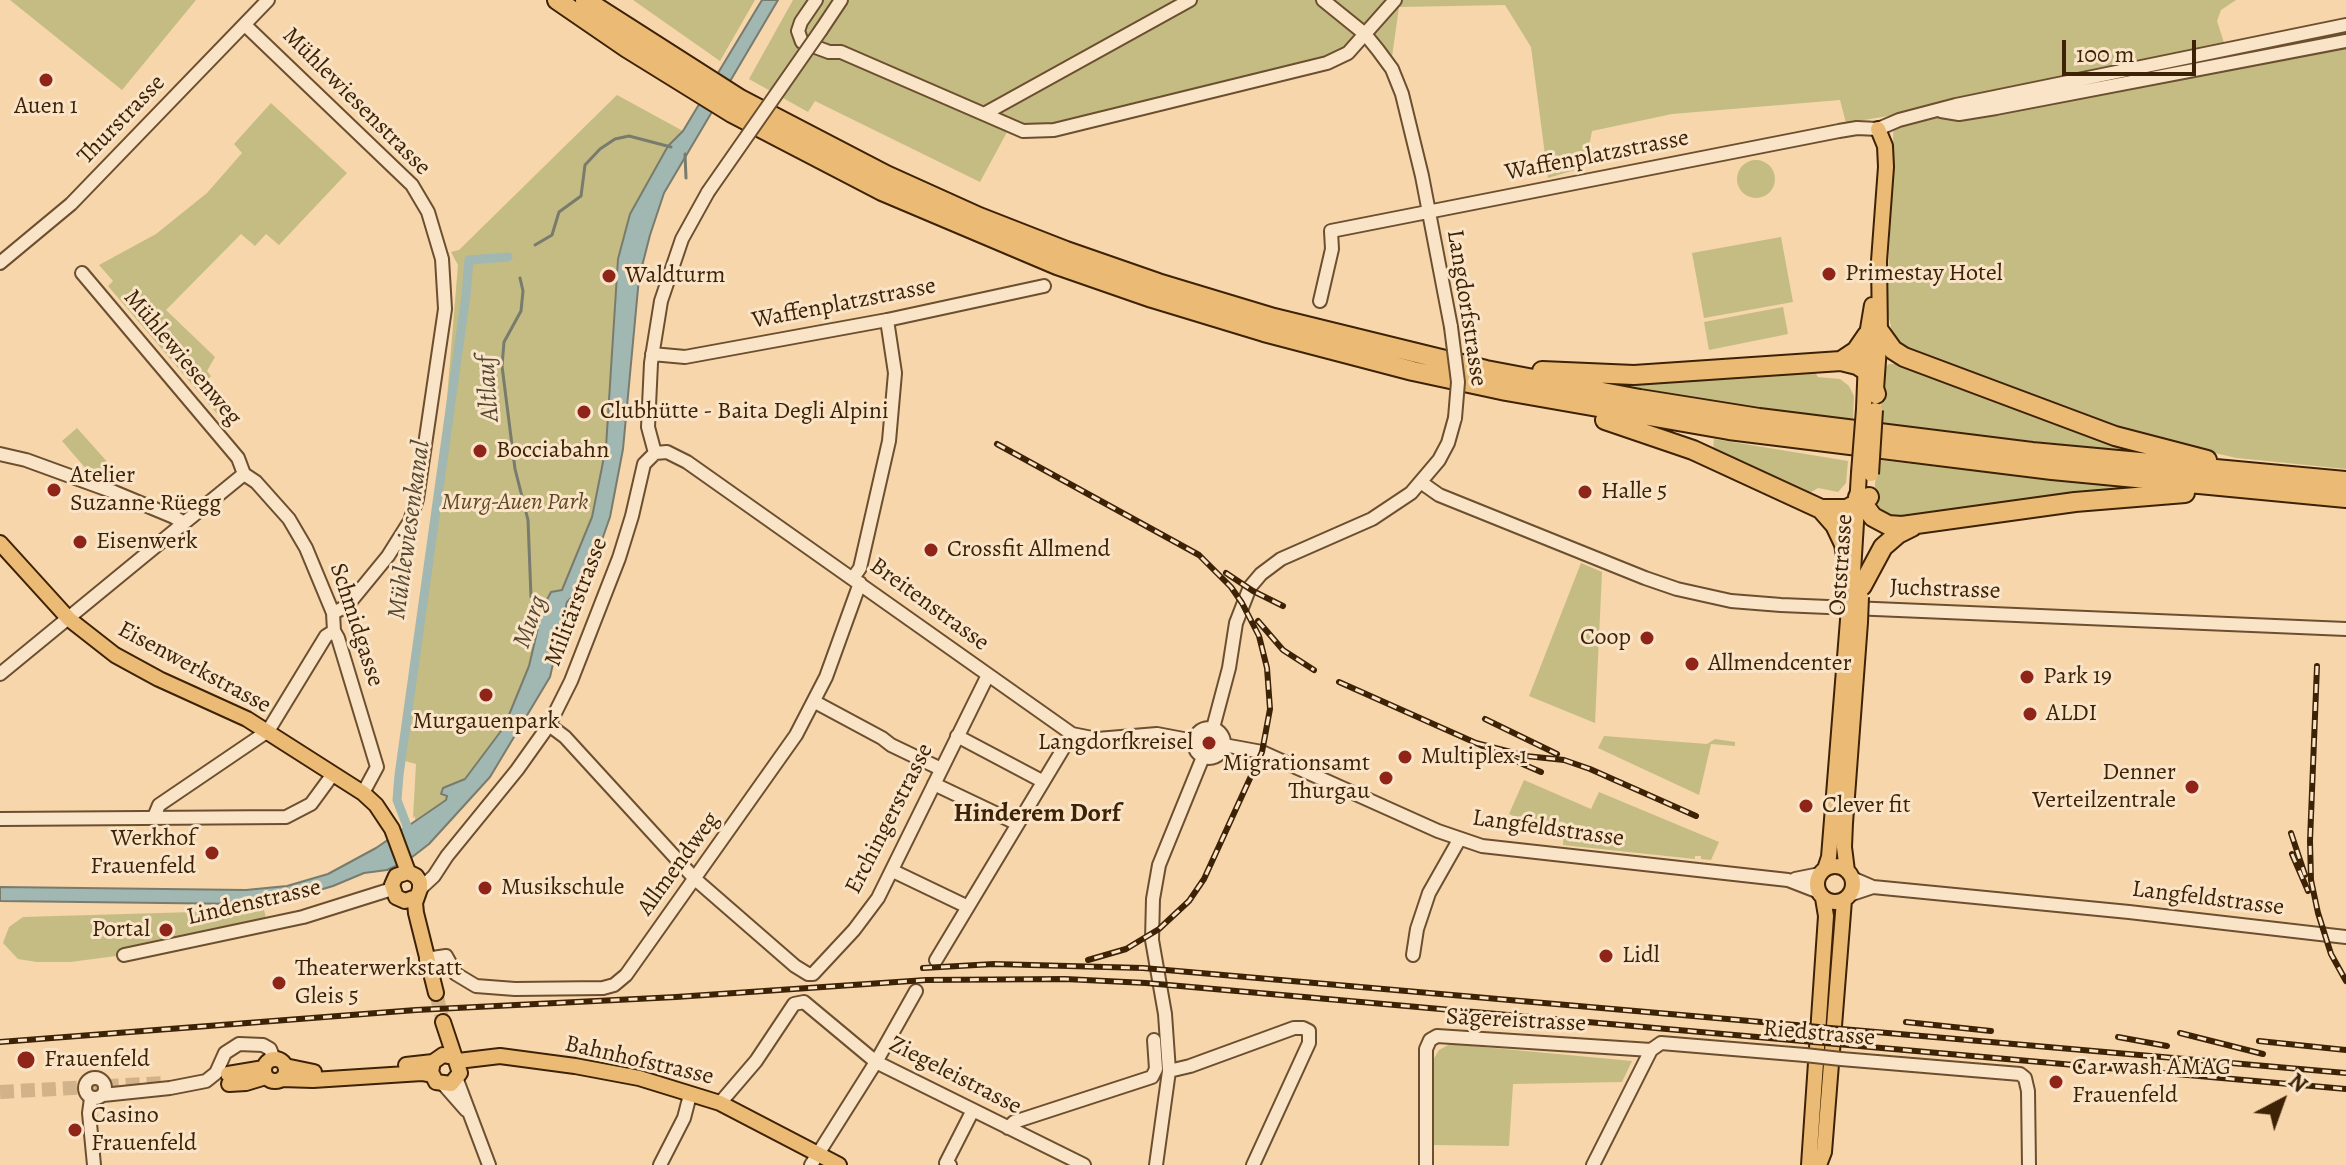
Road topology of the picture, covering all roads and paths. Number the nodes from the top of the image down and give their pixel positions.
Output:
1 (268, 0) edge
2 (557, 0) edge
3 (585, 0) edge
4 (816, 0) edge
5 (841, 0) edge
6 (1190, 0) edge
7 (1323, 0) edge
8 (1395, 0) edge
9 (245, 25) junction
10 (2346, 25) edge
11 (1365, 34) junction
12 (2346, 41) edge
13 (694, 80) junction
14 (736, 106) junction
15 (1941, 111) junction
16 (984, 114) junction
17 (1878, 129) junction
18 (1429, 212) junction
19 (0, 263) edge
20 (82, 273) dead end
21 (1044, 286) dead end
22 (1320, 301) dead end
23 (887, 320) junction
24 (1873, 334) junction
25 (652, 354) junction
26 (1904, 357) junction
27 (1841, 361) junction
28 (1452, 363) junction
29 (1870, 387) junction
30 (1506, 391) junction
31 (655, 453) junction
32 (0, 454) edge
33 (244, 474) junction
34 (2288, 477) junction
35 (2346, 481) edge
36 (1422, 483) junction
37 (2267, 491) junction
38 (2346, 498) edge
39 (1863, 503) junction
40 (1821, 509) junction
41 (184, 523) junction
42 (1919, 524) junction
43 (0, 543) edge
44 (856, 581) junction
45 (1856, 591) junction
46 (333, 613) junction
47 (69, 619) junction
48 (1854, 621) junction
49 (2346, 629) edge
50 (334, 631) junction
51 (0, 674) edge
52 (988, 675) junction
53 (815, 702) junction
54 (549, 725) junction
55 (272, 726) junction
56 (1213, 728) junction
57 (1072, 734) junction
58 (957, 736) junction
59 (1194, 741) junction
60 (1224, 745) junction
61 (1203, 757) junction
62 (941, 769) junction
63 (333, 774) junction
64 (1042, 781) junction
65 (934, 784) junction
66 (363, 793) junction
67 (154, 817) junction
68 (0, 819) edge
69 (1016, 823) junction
70 (1459, 840) junction
71 (893, 871) junction
72 (1823, 872) junction
73 (1850, 875) junction
74 (695, 879) junction
75 (1788, 880) junction
76 (406, 882) junction
77 (1873, 887) junction
78 (1821, 895) junction
79 (1846, 897) junction
80 (966, 906) junction
81 (2346, 937) edge
82 (124, 955) dead end
83 (425, 955) junction
84 (1413, 955) dead end
85 (936, 960) dead end
86 (916, 991) dead end
87 (436, 993) tunnel mouth
88 (1154, 1040) dead end
89 (1651, 1050) junction
90 (1630, 1051) junction
91 (876, 1062) junction
92 (447, 1069) junction
93 (274, 1070) junction
94 (1641, 1070) junction
95 (1169, 1071) junction
96 (229, 1079) dead end
97 (690, 1095) junction
98 (720, 1103) junction
99 (973, 1110) junction
100 (1008, 1128) junction
101 (662, 1160) edge
102 (814, 1160) edge
103 (1822, 1161) edge
104 (94, 1165) edge
105 (489, 1165) edge
106 (839, 1165) edge
107 (950, 1165) edge
108 (1084, 1165) edge
109 (1156, 1165) edge
110 (1253, 1165) edge
111 (1426, 1165) edge
112 (1593, 1165) edge
113 (1809, 1165) edge
114 (2029, 1165) edge

1 - 9 street, Thurstrasse
2 - 13 highway
3 - 13 highway
4 - 16 street
5 - 25 street, bridge
6 - 16 street
7 - 11 street, Langdorfstrasse
8 - 11 street
9 - 19 street, Thurstrasse
9 - 46 street, Mühlewiesenstrasse
10 - 15 street, Waffenplatzstrasse
11 - 16 street
11 - 18 street, Langdorfstrasse
12 - 15 street, Waffenplatzstrasse
13 - 14 highway
14 - 28 highway
14 - 30 highway
15 - 17 street, Waffenplatzstrasse
17 - 18 street, Waffenplatzstrasse
17 - 24 main road, Oststrasse
18 - 22 street, Waffenplatzstrasse
18 - 36 street, Langdorfstrasse, bridge
20 - 33 street, Mühlewiesenweg
21 - 23 street, Waffenplatzstrasse
23 - 25 street, Waffenplatzstrasse
23 - 44 street, Allmendweg
24 - 26 highway
24 - 27 highway
24 - 29 main road, Oststrasse
25 - 31 street
26 - 29 highway
26 - 34 highway
27 - 28 highway
27 - 29 highway
28 - 34 highway
29 - 39 main road, Oststrasse, bridge
30 - 37 highway
30 - 40 highway
31 - 44 street, Breitenstrasse
31 - 54 street, Militärstrasse
32 - 41 street
33 - 41 street
33 - 46 street, Schmidgasse
34 - 35 highway
36 - 49 street, Juchstrasse
36 - 56 street, Langdorfstrasse
37 - 38 highway
37 - 42 highway
39 - 40 highway
39 - 42 highway
39 - 45 main road, Oststrasse
40 - 45 highway
41 - 47 street
42 - 45 highway
43 - 47 main road, Eisenwerkstrasse
44 - 52 street, Breitenstrasse
44 - 53 street, Allmendweg
45 - 48 main road, Oststrasse, bridge
46 - 50 street, Schmidgasse
47 - 51 street
47 - 55 main road, Eisenwerkstrasse
48 - 72 main road, Oststrasse
48 - 73 main road, Oststrasse
50 - 55 street
50 - 66 street, Schmidgasse
52 - 57 street, Breitenstrasse
52 - 58 street, Erchingerstrasse
53 - 62 street
53 - 74 street, Allmendweg
54 - 74 street
54 - 76 street, Militärstrasse
55 - 63 main road, Eisenwerkstrasse
55 - 67 street
56 - 59 street
56 - 60 street
57 - 59 street, Breitenstrasse
57 - 64 street
58 - 62 street, Erchingerstrasse
58 - 64 street
59 - 61 street
60 - 61 street
60 - 70 street, Langfeldstrasse
61 - 95 street
62 - 65 street, Erchingerstrasse
63 - 66 main road, Eisenwerkstrasse
63 - 67 street
64 - 69 street
65 - 69 street
65 - 71 street, Erchingerstrasse
66 - 76 main road, Eisenwerkstrasse
67 - 68 street
69 - 80 street
70 - 75 street, Langfeldstrasse
70 - 84 street
71 - 74 street, Erchingerstrasse
71 - 80 street
72 - 73 main road
72 - 75 street, Langfeldstrasse
72 - 78 main road
73 - 77 street, Langfeldstrasse
73 - 79 main road
74 - 83 street, Allmendweg
75 - 78 street, Langfeldstrasse
76 - 82 street, Lindenstrasse
76 - 83 main road, Eisenwerkstrasse
77 - 79 street, Langfeldstrasse
77 - 81 street, Langfeldstrasse
78 - 79 main road
78 - 113 main road
79 - 103 main road
80 - 85 street
83 - 87 main road, Eisenwerkstrasse
86 - 91 street
88 - 100 street
89 - 90 street, Sägereistrasse
89 - 94 street
89 - 114 street, Riedstrasse, bridge
90 - 94 street
90 - 111 street, Sägereistrasse
91 - 98 street, Ziegeleistrasse
91 - 99 street, Ziegeleistrasse
91 - 102 street
92 - 93 main road, Bahnhofstrasse
92 - 97 main road, Bahnhofstrasse
92 - 105 street
93 - 96 main road, Bahnhofstrasse
93 - 104 street
94 - 112 street
95 - 109 street
95 - 110 street
97 - 98 main road, Bahnhofstrasse
97 - 101 street
98 - 102 main road, Bahnhofstrasse
99 - 100 street, Ziegeleistrasse
99 - 107 street
100 - 108 street, Ziegeleistrasse
102 - 106 main road, Bahnhofstrasse

